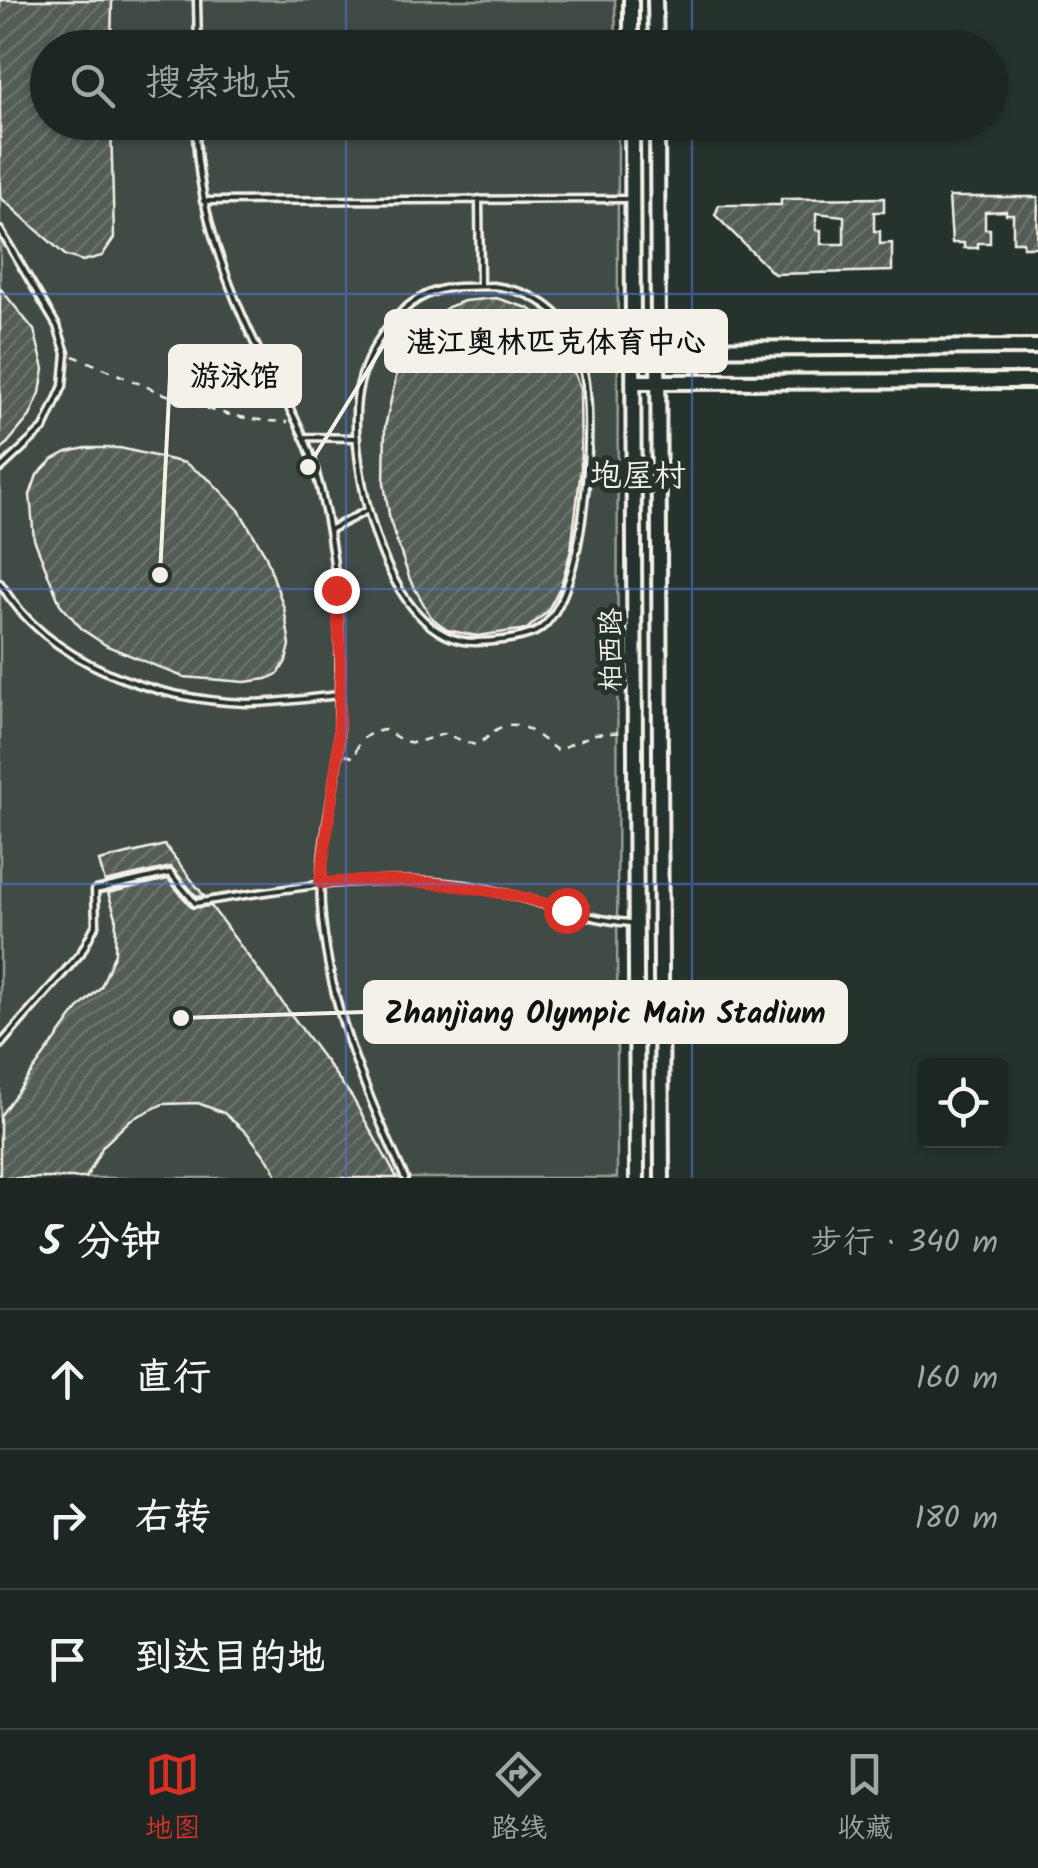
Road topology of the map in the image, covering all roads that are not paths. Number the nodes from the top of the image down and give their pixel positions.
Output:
1 (196, 0) edge
2 (631, 0) edge
3 (656, 0) edge
4 (197, 30) edge
5 (632, 30) edge
6 (656, 30) edge
7 (196, 140) edge
8 (632, 140) edge
9 (656, 140) edge
10 (478, 199) junction
11 (632, 199) junction
12 (203, 201) junction
13 (0, 230) edge
14 (480, 286) junction
15 (1038, 347) edge
16 (633, 349) junction
17 (659, 350) junction
18 (659, 381) junction
19 (1038, 381) edge
20 (633, 382) junction
21 (303, 437) junction
22 (357, 438) junction
23 (0, 469) edge
24 (368, 510) junction
25 (329, 530) junction
26 (0, 583) edge
27 (339, 695) junction
28 (320, 883) junction
29 (634, 924) junction
30 (660, 924) junction
31 (0, 1045) edge
32 (405, 1178) edge
33 (637, 1178) edge
34 (662, 1178) edge

1 - 4 lane
2 - 5 main road
3 - 6 main road
7 - 12 lane
8 - 11 main road, 柏西路
9 - 17 main road, 柏西路
10 - 11 lane
10 - 12 lane
10 - 14 lane
11 - 16 main road, 柏西路
12 - 21 lane
13 - 23 lane
14 - 22 lane
14 - 24 lane
15 - 17 main road
16 - 17 main road
16 - 20 main road, 柏西路
17 - 18 main road, 柏西路
18 - 19 main road
18 - 20 main road
18 - 30 main road, 柏西路
20 - 29 main road, 柏西路
21 - 22 lane
21 - 25 lane
22 - 24 lane
24 - 25 lane
25 - 27 lane
26 - 27 lane
27 - 28 lane
28 - 29 lane
28 - 31 lane
28 - 32 lane
29 - 30 lane
29 - 33 main road, 柏西路
30 - 34 main road, 柏西路

